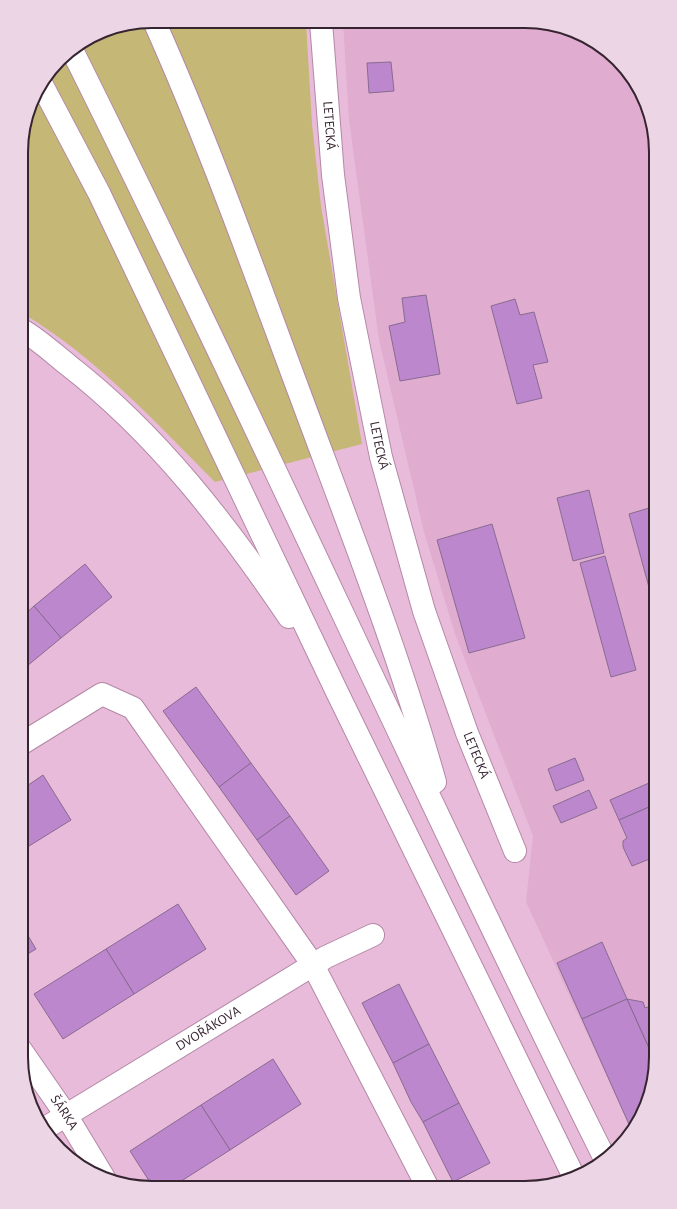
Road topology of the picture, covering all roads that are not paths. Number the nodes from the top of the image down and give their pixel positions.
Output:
1 (157, 28) edge
2 (321, 28) edge
3 (75, 55) edge
4 (45, 90) edge
5 (28, 335) edge
6 (337, 692) junction
7 (28, 740) edge
8 (453, 844) junction
9 (515, 851) dead end
10 (373, 935) dead end
11 (313, 965) junction
12 (28, 1060) edge
13 (66, 1114) junction
14 (49, 1126) edge
15 (602, 1154) edge
16 (98, 1168) edge
17 (571, 1171) edge
18 (424, 1181) edge

1 - 8 main road
2 - 9 main road, LETECKÁ
3 - 8 main road
4 - 6 main road
5 - 6 main road
6 - 17 main road
7 - 11 main road
8 - 15 main road
10 - 11 main road, DVOŘÁKOVA
11 - 13 main road, DVOŘÁKOVA
11 - 18 main road
12 - 13 main road, ŠÁRKA
13 - 14 main road, DVOŘÁKOVA
13 - 16 main road, ŠÁRKA

